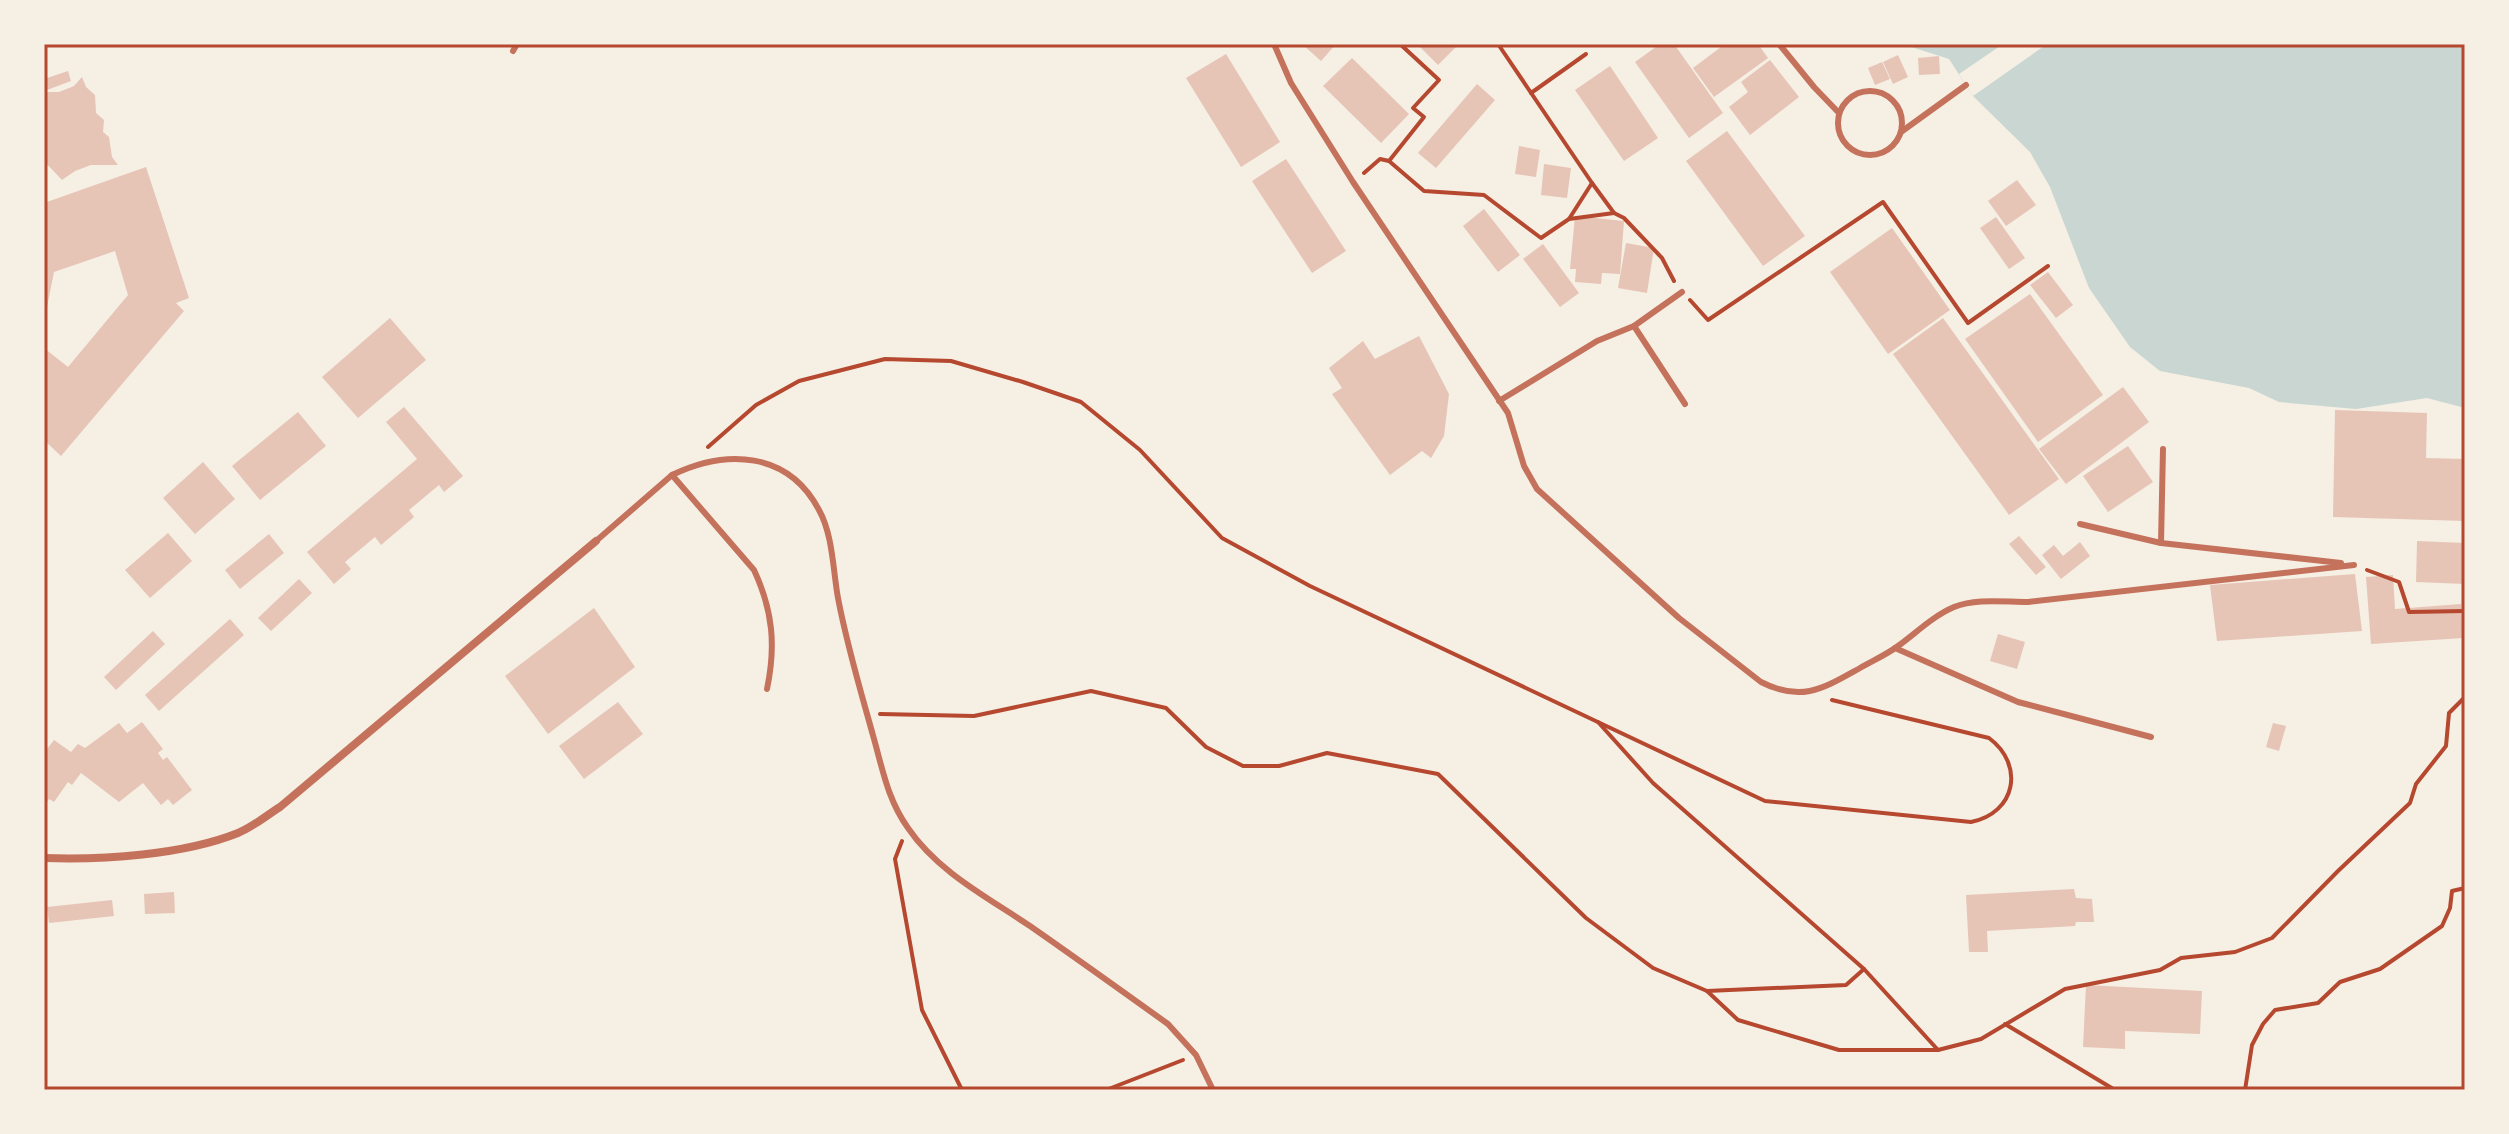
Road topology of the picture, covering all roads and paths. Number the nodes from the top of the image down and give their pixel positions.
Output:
1 (1274, 44) edge
2 (1400, 44) edge
3 (1498, 44) edge
4 (1779, 44) edge
5 (1586, 54) dead end
6 (1966, 85) dead end
7 (1531, 93) junction
8 (1839, 113) junction
9 (1901, 132) junction
10 (1389, 161) junction
11 (1353, 182) junction
12 (1592, 183) junction
13 (1614, 213) junction
14 (1569, 219) junction
15 (2048, 266) dead end
16 (1682, 292) junction
17 (1634, 326) junction
18 (1499, 401) junction
19 (1685, 404) dead end
20 (2163, 449) dead end
21 (682, 470) junction
22 (672, 475) junction
23 (2080, 524) dead end
24 (596, 541) joint
25 (2161, 543) junction
26 (2354, 565) junction
27 (2465, 611) edge
28 (1895, 648) junction
29 (767, 689) dead end
30 (2465, 697) edge
31 (1832, 700) dead end
32 (866, 714) junction
33 (1596, 720) junction
34 (2151, 737) dead end
35 (908, 828) junction
36 (44, 858) edge
37 (2465, 888) edge
38 (1864, 969) junction
39 (1707, 991) junction
40 (2005, 1024) junction
41 (1938, 1050) junction
42 (1196, 1055) junction
43 (962, 1090) edge
44 (1106, 1090) edge
45 (1213, 1090) edge
46 (2115, 1090) edge
47 (2245, 1090) edge

1 - 11 lane
2 - 10 path
3 - 7 path
4 - 8 lane
5 - 7 path
6 - 9 lane
7 - 12 path
8 - 9 lane
8 - 9 lane
10 - 11 path
10 - 14 path
11 - 18 lane
12 - 13 path
12 - 14 path
13 - 14 path
13 - 16 path
15 - 16 path
16 - 17 lane
17 - 18 lane
17 - 19 lane
18 - 28 lane
20 - 25 lane
21 - 22 lane
21 - 32 lane
21 - 33 path
22 - 24 lane
22 - 29 lane
23 - 25 lane
24 - 36 street
25 - 26 lane
26 - 27 path
26 - 28 lane
28 - 34 lane
30 - 40 path
31 - 33 path
32 - 35 lane
32 - 39 path
33 - 38 path
35 - 42 lane
35 - 43 path
37 - 47 path
38 - 39 path
38 - 41 path
39 - 41 path
40 - 41 path
40 - 46 path
42 - 44 path
42 - 45 lane

